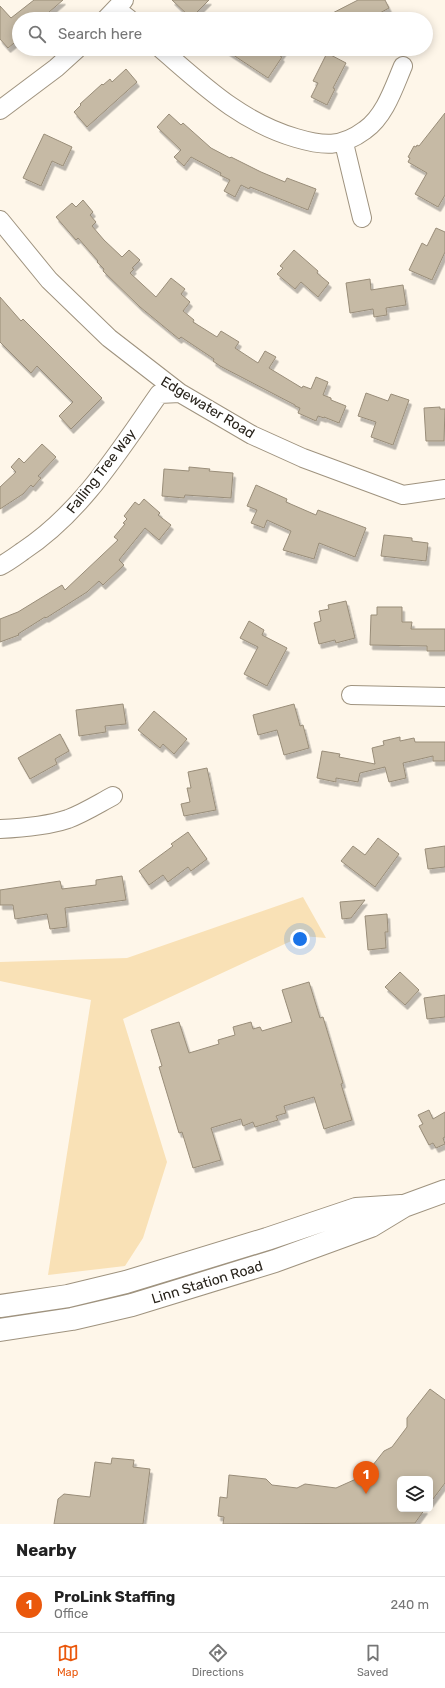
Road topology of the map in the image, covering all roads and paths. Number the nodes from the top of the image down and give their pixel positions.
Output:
1 (69, 56) edge
2 (169, 56) edge
3 (403, 66) dead end
4 (0, 110) edge
5 (344, 143) junction
6 (362, 218) dead end
7 (0, 220) edge
8 (180, 393) junction
9 (445, 489) edge
10 (0, 566) edge
11 (351, 695) dead end
12 (445, 696) edge
13 (113, 796) dead end
14 (0, 829) edge
15 (445, 1190) edge
16 (404, 1206) junction
17 (0, 1306) edge
18 (0, 1330) edge

1 - 4 street
2 - 5 street
3 - 5 street
5 - 6 street
7 - 8 street, Edgewater Road
8 - 9 street, Edgewater Road
8 - 10 street, Falling Tree Way
11 - 12 street
13 - 14 street
15 - 16 street, Linn Station Road
16 - 17 street, Linn Station Road
16 - 18 street, Linn Station Road

